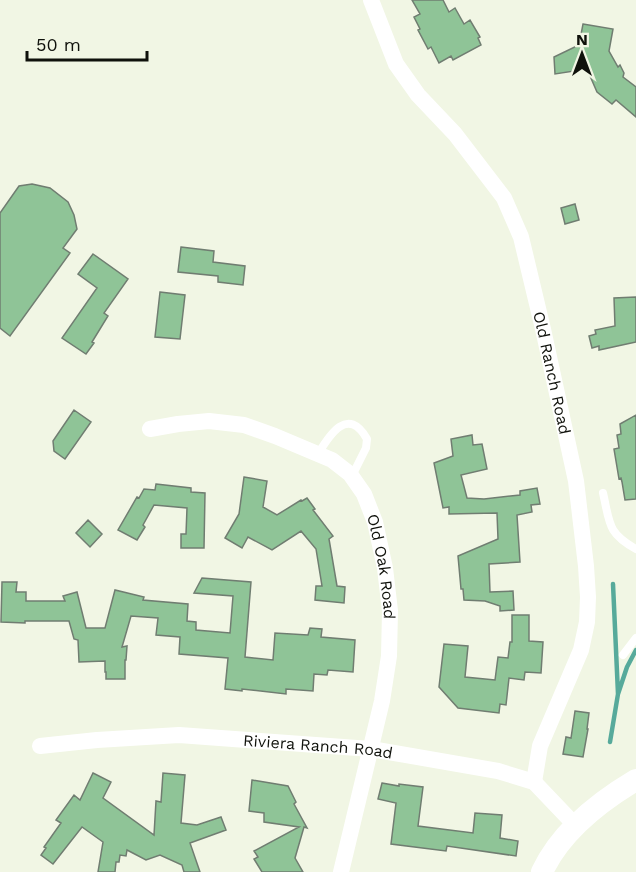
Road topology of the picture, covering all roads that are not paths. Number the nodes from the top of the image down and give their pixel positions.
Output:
1 (371, 0) edge
2 (150, 429) dead end
3 (318, 454) junction
4 (351, 476) junction
5 (603, 493) dead end
6 (636, 549) edge
7 (636, 638) edge
8 (623, 655) dead end
9 (40, 746) dead end
10 (371, 749) junction
11 (636, 780) edge
12 (534, 782) junction
13 (575, 825) junction
14 (341, 872) edge
15 (542, 872) edge

1 - 12 street, Old Ranch Road
2 - 3 street, Old Oak Road
3 - 4 street, Old Oak Road
3 - 4 lane
4 - 10 street, Old Oak Road
5 - 6 lane
7 - 8 lane
9 - 10 street, Riviera Ranch Road
10 - 12 street, Riviera Ranch Road
10 - 14 street, Old Oak Road
11 - 13 main road
12 - 13 street, Riviera Ranch Road
13 - 15 main road

